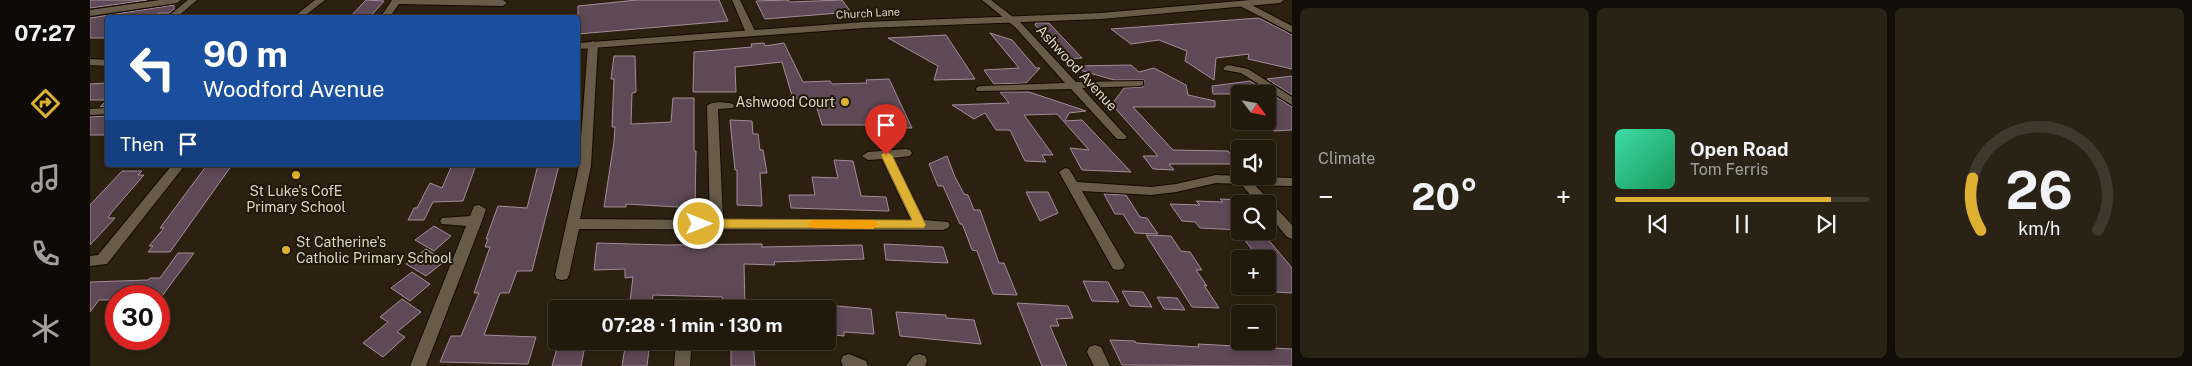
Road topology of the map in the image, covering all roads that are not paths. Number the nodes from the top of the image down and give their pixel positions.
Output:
1 (177, 0) edge
2 (193, 0) edge
3 (321, 0) edge
4 (736, 0) edge
5 (986, 0) edge
6 (1280, 0) edge
7 (396, 1) edge
8 (503, 3) dead end
9 (1243, 4) junction
10 (90, 13) edge
11 (174, 15) edge
12 (300, 15) edge
13 (386, 15) edge
14 (1011, 20) junction
15 (1292, 30) edge
16 (751, 32) junction
17 (592, 44) junction
18 (580, 46) edge
19 (90, 62) edge
20 (105, 63) edge
21 (1228, 68) dead end
22 (1139, 83) dead end
23 (1073, 84) junction
24 (981, 89) dead end
25 (1292, 102) edge
26 (729, 106) dead end
27 (105, 111) edge
28 (90, 112) edge
29 (1121, 137) dead end
30 (906, 153) dead end
31 (886, 155) junction
32 (868, 156) dead end
33 (177, 167) edge
34 (1065, 172) dead end
35 (1231, 180) edge
36 (1276, 181) edge
37 (1292, 182) edge
38 (1248, 185) edge
39 (1072, 186) junction
40 (1257, 195) edge
41 (1276, 216) edge
42 (447, 221) dead end
43 (574, 224) junction
44 (717, 224) junction
45 (920, 225) junction
46 (943, 225) dead end
47 (1292, 234) edge
48 (90, 261) edge
49 (1118, 264) dead end
50 (562, 275) dead end
51 (683, 350) edge
52 (418, 366) edge
53 (682, 366) edge

1 - 10 street
2 - 11 street
3 - 12 street
4 - 16 street
5 - 14 street, Ashwood Avenue
6 - 9 street, Church Lane
7 - 8 street
7 - 13 street
9 - 14 street, Church Lane
9 - 15 street
14 - 16 street, Church Lane
14 - 23 street, Ashwood Avenue
16 - 17 street, Church Lane
17 - 18 street, Church Lane
17 - 43 street
19 - 20 street
21 - 25 street
22 - 23 street
23 - 24 street
23 - 29 street, Ashwood Avenue
26 - 44 street
27 - 28 street
30 - 31 street
31 - 32 street
31 - 45 street
33 - 48 street
34 - 39 street
35 - 39 street
36 - 37 street
38 - 40 street
39 - 49 street
41 - 47 street
42 - 52 street
43 - 44 street
43 - 50 street
44 - 45 street
45 - 46 street
51 - 53 street

